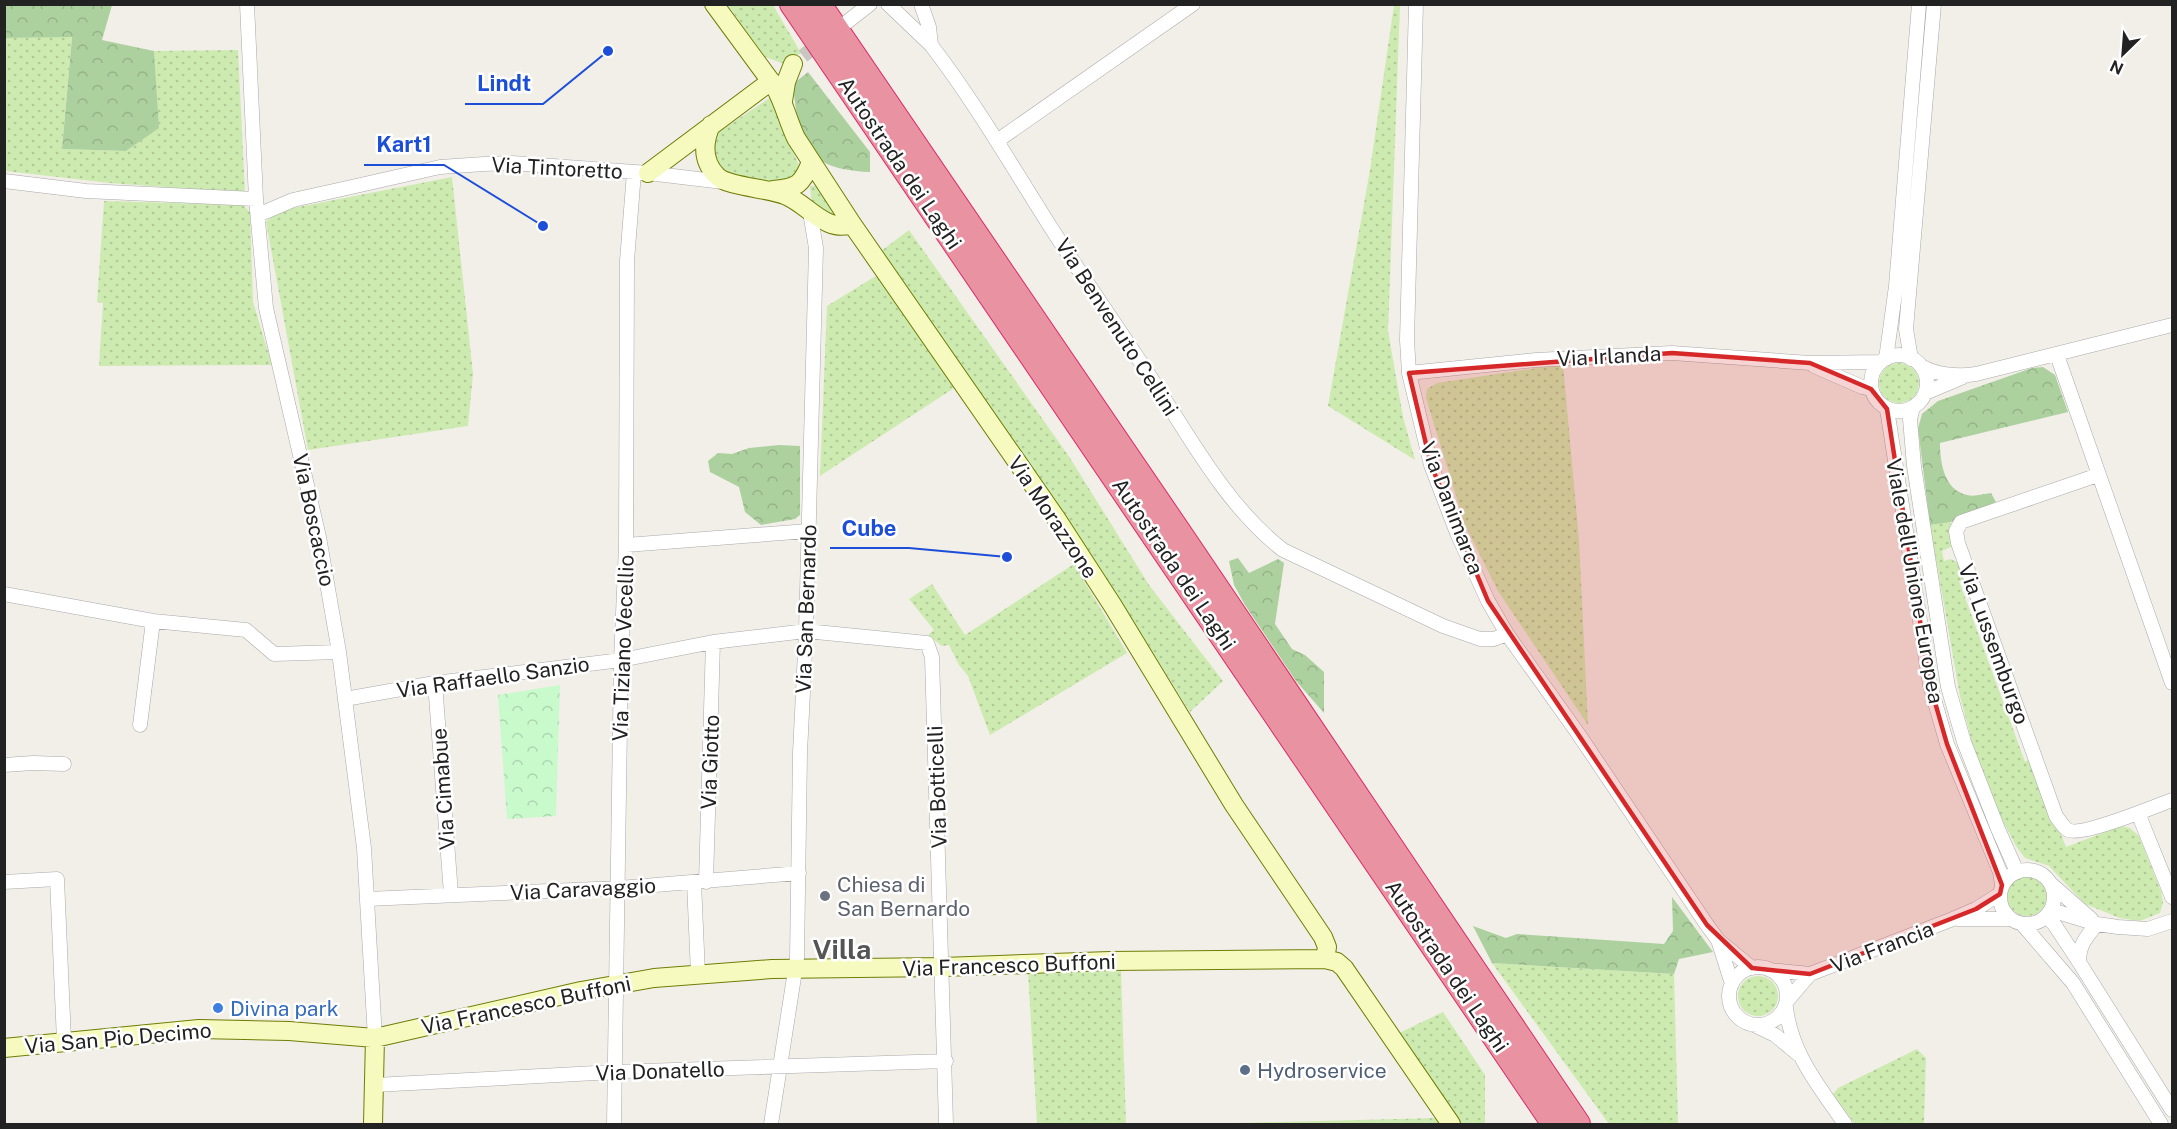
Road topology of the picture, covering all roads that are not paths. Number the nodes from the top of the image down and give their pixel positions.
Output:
1 (247, 4) edge
2 (714, 4) edge
3 (792, 4) edge
4 (819, 4) edge
5 (870, 4) edge
6 (888, 4) edge
7 (921, 4) edge
8 (1193, 4) edge
9 (1416, 4) edge
10 (1919, 4) edge
11 (1934, 4) edge
12 (848, 22) dead end
13 (931, 45) junction
14 (743, 46) junction
15 (798, 60) joint
16 (771, 81) junction
17 (749, 97) junction
18 (783, 101) junction
19 (711, 125) junction
20 (997, 141) junction
21 (811, 162) junction
22 (641, 172) junction
23 (4, 181) edge
24 (723, 182) junction
25 (771, 190) junction
26 (256, 199) junction
27 (810, 212) junction
28 (258, 215) junction
29 (852, 224) junction
30 (832, 225) junction
31 (816, 248) junction
32 (2172, 325) edge
33 (2057, 355) junction
34 (1883, 360) junction
35 (1916, 362) junction
36 (1810, 363) junction
37 (1409, 373) junction
38 (1965, 376) junction
39 (1871, 389) junction
40 (1925, 393) junction
41 (1913, 407) junction
42 (1887, 409) junction
43 (2098, 475) junction
44 (808, 531) junction
45 (626, 545) junction
46 (4, 594) edge
47 (153, 621) junction
48 (806, 631) junction
49 (1507, 634) junction
50 (713, 642) junction
51 (927, 643) joint
52 (339, 652) junction
53 (621, 660) junction
54 (2172, 682) edge
55 (435, 683) junction
56 (345, 699) junction
57 (140, 725) dead end
58 (64, 764) dead end
59 (4, 765) edge
60 (2172, 800) edge
61 (2138, 813) junction
62 (2018, 872) junction
63 (799, 873) junction
64 (4, 882) edge
65 (700, 882) junction
66 (2051, 884) junction
67 (619, 888) junction
68 (2001, 889) junction
69 (451, 894) junction
70 (2172, 897) edge
71 (367, 899) junction
72 (2049, 913) junction
73 (1953, 919) junction
74 (2010, 919) junction
75 (2172, 921) edge
76 (2097, 924) junction
77 (2023, 925) junction
78 (1718, 940) junction
79 (1325, 959) junction
80 (2079, 962) junction
81 (943, 967) junction
82 (1752, 968) junction
83 (796, 969) junction
84 (1770, 970) junction
85 (698, 974) junction
86 (1810, 974) junction
87 (1732, 984) junction
88 (616, 985) junction
89 (1786, 1004) junction
90 (1754, 1025) junction
91 (375, 1038) junction
92 (64, 1041) junction
93 (4, 1048) edge
94 (1799, 1055) junction
95 (946, 1061) junction
96 (781, 1066) junction
97 (614, 1072) junction
98 (375, 1085) junction
99 (2172, 1110) edge
100 (373, 1125) edge
101 (614, 1125) edge
102 (771, 1125) edge
103 (946, 1125) edge
104 (1451, 1125) edge
105 (1554, 1125) edge
106 (1578, 1125) edge
107 (1845, 1125) edge
108 (2161, 1125) edge

1 - 26 street, Via Boscaccio
2 - 14 street
3 - 105 highway, Autostrada dei Laghi
4 - 106 highway, Autostrada dei Laghi
5 - 12 street
6 - 13 street, Via Benvenuto Cellini
7 - 13 street, Via Benvenuto Cellini
8 - 20 street
9 - 37 street, Via Danimarca
10 - 34 street
11 - 35 street
13 - 20 street, Via Benvenuto Cellini
14 - 16 street, Via Morazzone
14 - 17 street
15 - 16 street
15 - 18 street
16 - 17 street
16 - 18 street, Via Morazzone
17 - 19 street
18 - 21 street, Via Morazzone
19 - 22 street
19 - 24 street
20 - 49 street, Via Benvenuto Cellini
21 - 25 street
21 - 29 street, Via Morazzone
22 - 24 street, Via Tintoretto
22 - 28 street, Via Tintoretto
22 - 45 street, Via Tiziano Vecellio
23 - 26 street
24 - 25 street, Via Tintoretto
25 - 27 street, Via Tintoretto
26 - 28 street, Via Boscaccio
27 - 30 street, Via Tintoretto
27 - 31 street, Via San Bernardo
28 - 52 street, Via Boscaccio
29 - 30 street
29 - 79 street, Via Morazzone
30 - 31 street
31 - 44 street, Via San Bernardo
32 - 33 street
33 - 38 street
33 - 43 street
34 - 35 street
34 - 36 street, Via Irlanda
34 - 39 street
35 - 38 street
35 - 40 street
36 - 37 street, Via Irlanda
36 - 39 street, Via Irlanda
37 - 49 street, Via Danimarca
38 - 40 street
39 - 42 street
40 - 41 street
41 - 42 street
41 - 62 street, Viale dell'Unione Europea
42 - 68 street, Viale dell'Unione Europea
43 - 54 street
43 - 61 street, Via Lussemburgo
44 - 45 street
44 - 48 street, Via San Bernardo
45 - 53 street, Via Tiziano Vecellio
46 - 47 street
47 - 52 street
47 - 57 street
48 - 50 street, Via Raffaello Sanzio
48 - 51 street, Via Raffaello Sanzio
48 - 63 street, Via San Bernardo
49 - 78 street, Via Danimarca
50 - 53 street, Via Raffaello Sanzio
50 - 65 street, Via Giotto
51 - 81 street, Via Botticelli
52 - 56 street, Via Boscaccio
53 - 55 street, Via Raffaello Sanzio
53 - 67 street, Via Tiziano Vecellio
55 - 56 street, Via Raffaello Sanzio
55 - 69 street, Via Cimabue
56 - 71 street, Via Boscaccio
58 - 59 street
60 - 61 street, Via Lussemburgo
61 - 70 street
62 - 66 street
62 - 68 street
63 - 65 street, Via Caravaggio
63 - 83 street, Via San Bernardo
64 - 92 street
65 - 67 street, Via Caravaggio
65 - 85 street, Via Giotto
66 - 72 street
66 - 76 street
67 - 69 street, Via Caravaggio
67 - 88 street, Via Tiziano Vecellio
68 - 73 street, Via Francia
68 - 74 street, Viale dell'Unione Europea
69 - 71 street, Via Caravaggio
71 - 91 street, Via Boscaccio
72 - 76 street
72 - 77 street
72 - 80 street
73 - 74 street, Via Francia
73 - 86 street, Via Francia
74 - 77 street
75 - 76 street
76 - 80 street
77 - 108 street
78 - 82 street, Via Danimarca
78 - 87 street, Via Danimarca
79 - 81 street, Via Francesco Buffoni
79 - 104 street
80 - 99 street
81 - 83 street, Via Francesco Buffoni
81 - 95 street, Via Botticelli
82 - 84 street
82 - 87 street
83 - 85 street, Via Francesco Buffoni
83 - 96 street, Via San Bernardo
84 - 86 street, Via Francia
84 - 89 street
85 - 88 street, Via Francesco Buffoni
86 - 89 street, Via Francia
87 - 90 street
88 - 91 street, Via Francesco Buffoni
88 - 97 street, Via Tiziano Vecellio
89 - 90 street
89 - 94 street
90 - 94 street
91 - 92 street, Via San Pio Decimo
91 - 98 street
92 - 93 street, Via San Pio Decimo
94 - 107 street
95 - 96 street, Via Donatello
95 - 103 street, Via Botticelli
96 - 97 street, Via Donatello
96 - 102 street, Via San Bernardo
97 - 98 street, Via Donatello
97 - 101 street, Via Tiziano Vecellio
98 - 100 street

